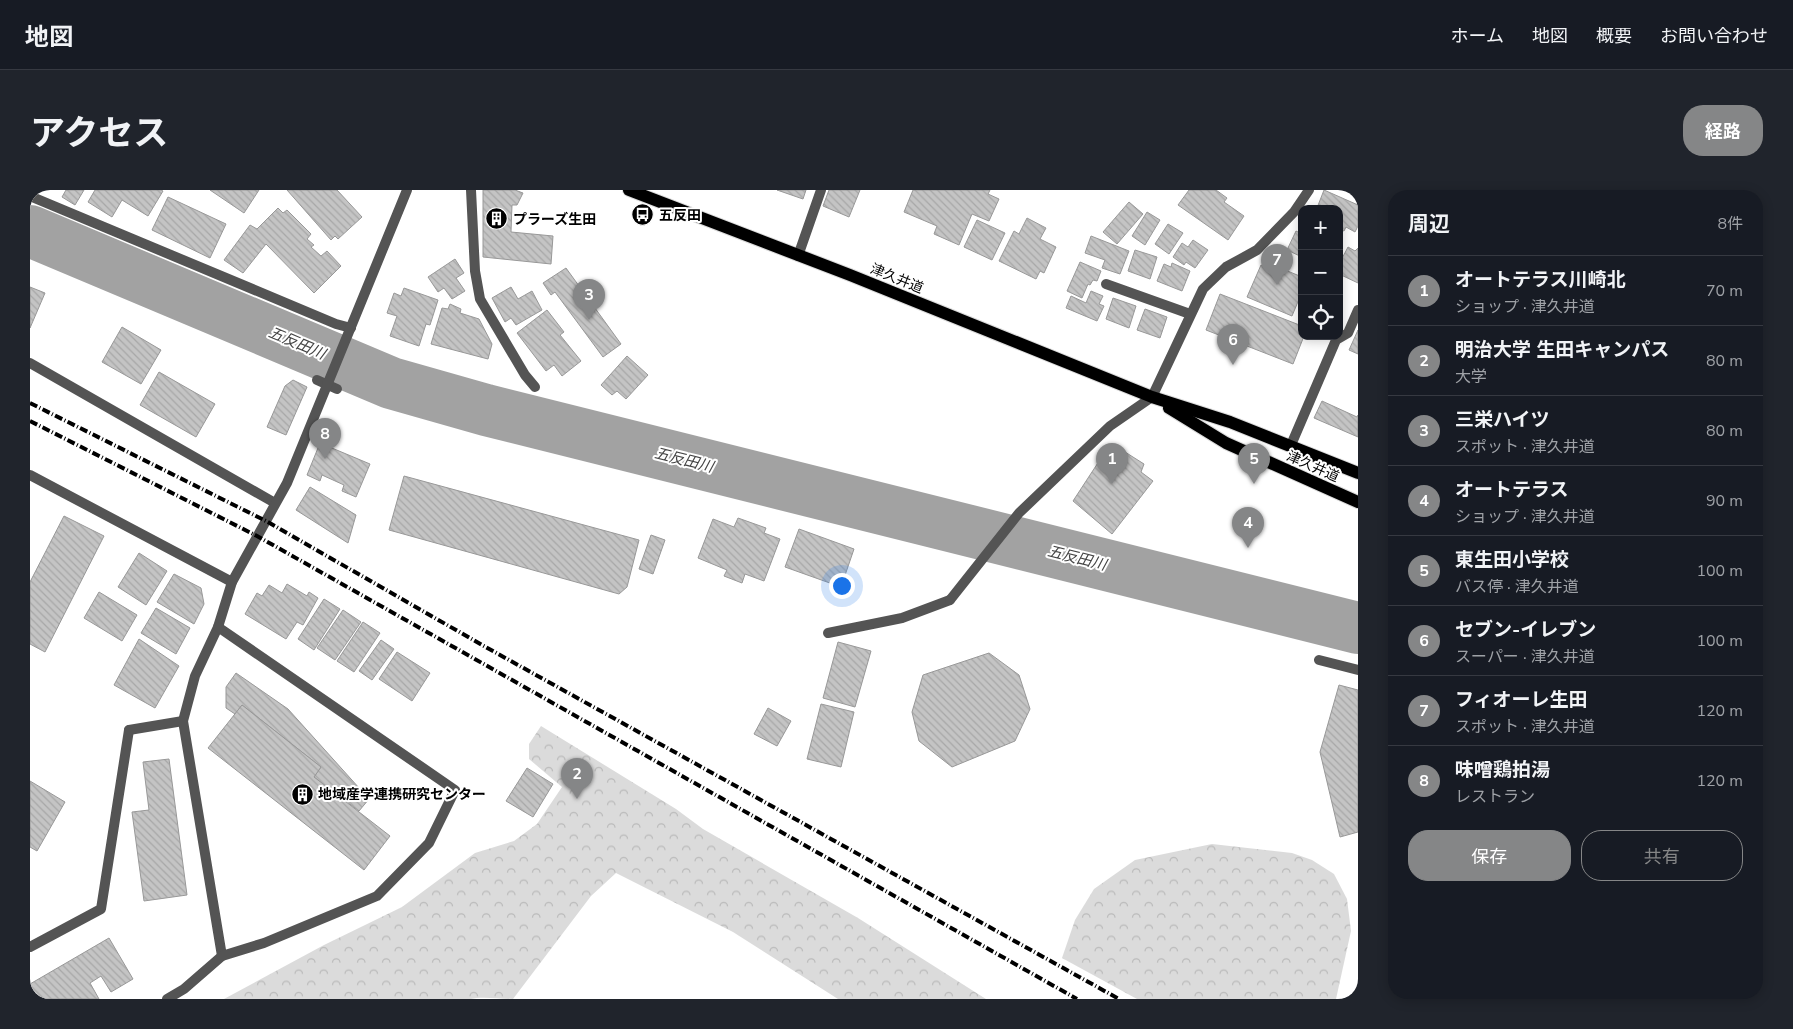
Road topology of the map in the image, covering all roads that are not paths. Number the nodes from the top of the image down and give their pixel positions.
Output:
1 (407, 190) edge
2 (471, 190) edge
3 (629, 190) edge
4 (821, 190) edge
5 (1309, 190) edge
6 (30, 196) edge
7 (798, 256) junction
8 (1106, 284) dead end
9 (1358, 310) edge
10 (1190, 314) junction
11 (351, 328) junction
12 (30, 363) edge
13 (317, 380) dead end
14 (332, 384) junction
15 (535, 387) dead end
16 (1152, 397) junction
17 (1290, 445) junction
18 (1358, 473) edge
19 (30, 476) edge
20 (275, 502) junction
21 (1358, 502) edge
22 (232, 582) junction
23 (218, 627) junction
24 (828, 633) dead end
25 (1320, 660) dead end
26 (1358, 670) edge
27 (182, 721) junction
28 (30, 947) edge
29 (222, 956) junction
30 (167, 999) edge

1 - 11 street
2 - 15 street
3 - 7 main road, 津久井道
4 - 7 street
5 - 10 street
6 - 11 street
7 - 16 main road, 津久井道
8 - 10 street
9 - 17 street
10 - 16 street
11 - 14 street
12 - 20 street
13 - 14 street
14 - 20 street
16 - 17 main road, 津久井道
16 - 21 main road, 津久井道
16 - 24 street
17 - 18 main road, 津久井道
19 - 22 street
20 - 22 street
22 - 23 street
23 - 27 street
23 - 29 street
25 - 26 street
27 - 28 street
27 - 29 street
29 - 30 street

